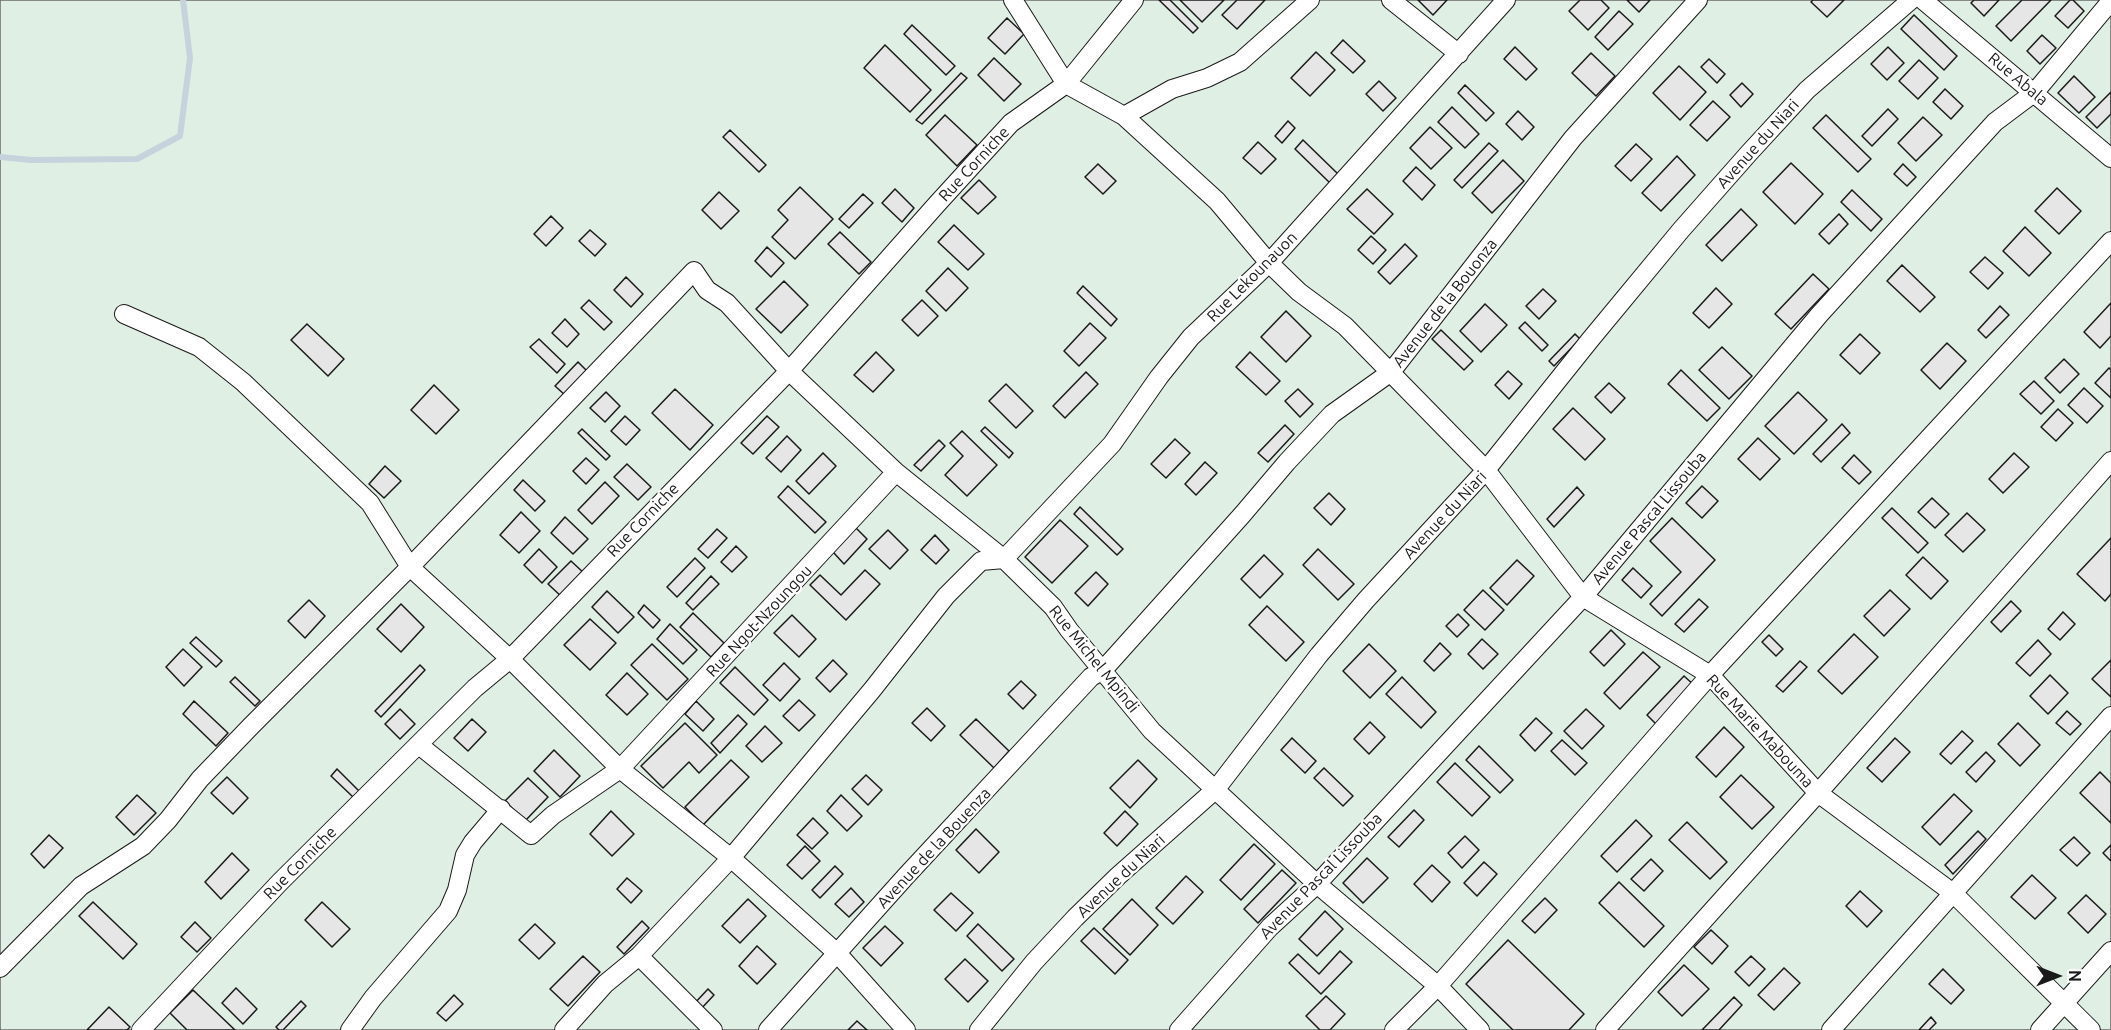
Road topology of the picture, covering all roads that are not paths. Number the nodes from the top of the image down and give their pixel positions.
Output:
1 (1013, 0) edge
2 (1134, 0) edge
3 (1310, 0) edge
4 (1391, 0) edge
5 (1506, 0) edge
6 (1698, 0) edge
7 (1911, 0) edge
8 (1923, 0) edge
9 (2111, 1) edge
10 (1459, 54) junction
11 (1066, 84) junction
12 (2035, 92) junction
13 (1124, 116) junction
14 (2111, 158) edge
15 (2111, 241) edge
16 (1269, 263) junction
17 (124, 314) dead end
18 (789, 371) junction
19 (1391, 372) junction
20 (2111, 461) edge
21 (1486, 470) junction
22 (896, 472) junction
23 (1004, 559) junction
24 (410, 567) junction
25 (1583, 597) junction
26 (510, 659) junction
27 (1103, 670) junction
28 (1710, 675) junction
29 (2111, 716) edge
30 (419, 745) junction
31 (620, 770) junction
32 (1216, 789) junction
33 (1818, 794) junction
34 (501, 809) junction
35 (730, 858) junction
36 (1317, 884) junction
37 (1953, 892) junction
38 (2111, 951) edge
39 (837, 953) junction
40 (639, 956) junction
41 (0, 968) edge
42 (1438, 986) junction
43 (2064, 1004) junction
44 (141, 1030) edge
45 (350, 1030) edge
46 (564, 1030) edge
47 (713, 1030) edge
48 (768, 1030) edge
49 (906, 1030) edge
50 (979, 1030) edge
51 (1179, 1030) edge
52 (1394, 1030) edge
53 (1480, 1030) edge
54 (1605, 1030) edge
55 (1831, 1030) edge
56 (2040, 1030) edge
57 (2091, 1030) edge

1 - 11 street
2 - 11 street, Rue Corniche
3 - 13 street
4 - 10 street
5 - 10 street, Rue Lekounauon
6 - 19 street, Avenue de la Bouonza
7 - 21 street, Avenue du Niari
8 - 12 street, Rue Abala
9 - 12 street, Avenue Pascal Lissouba
10 - 16 street, Rue Lekounauon
11 - 13 street, Rue Marie Mabouma
11 - 18 street, Rue Corniche
12 - 14 street, Rue Abala
12 - 25 street, Avenue Pascal Lissouba
13 - 16 street, Rue Marie Mabouma
15 - 28 street
16 - 19 street, Rue Marie Mabouma
16 - 23 street, Rue Lekounauon
17 - 24 street
18 - 22 street, Rue Michel Mpindi
18 - 24 street, Rue Michel Mpindi
18 - 26 street, Rue Corniche
19 - 21 street, Rue Marie Mabouma
19 - 27 street, Avenue de la Bouonza
20 - 33 street
21 - 25 street, Rue Marie Mabouma
21 - 32 street, Avenue du Niari
22 - 23 street, Rue Michel Mpindi
22 - 31 street, Rue Ngot-Nzoungou
23 - 27 street, Rue Michel Mpindi
23 - 35 street
24 - 26 street
24 - 41 street
25 - 28 street, Rue Marie Mabouma
25 - 36 street, Avenue Pascal Lissouba
26 - 30 street, Rue Corniche
26 - 31 street
27 - 32 street, Rue Michel Mpindi
27 - 39 street, Avenue de la Bouenza
28 - 33 street, Rue Marie Mabouma
28 - 42 street
29 - 37 street
30 - 34 street
30 - 44 street, Rue Corniche
31 - 34 street, Rue Ngot-Nzoungou
31 - 35 street
32 - 36 street, Rue Michel Mpindi
32 - 50 street, Avenue du Niari
33 - 37 street, Rue Marie Mabouma
33 - 54 street
34 - 45 street
35 - 39 street
35 - 40 street
36 - 42 street, Rue Michel Mpindi
36 - 51 street, Avenue Pascal Lissouba
37 - 43 street, Rue Marie Mabouma
37 - 55 street
38 - 43 street
39 - 48 street, Avenue de la Bouenza
39 - 49 street
40 - 46 street
40 - 47 street
42 - 52 street
42 - 53 street, Rue Michel Mpindi
43 - 56 street
43 - 57 street, Rue Marie Mabouma

